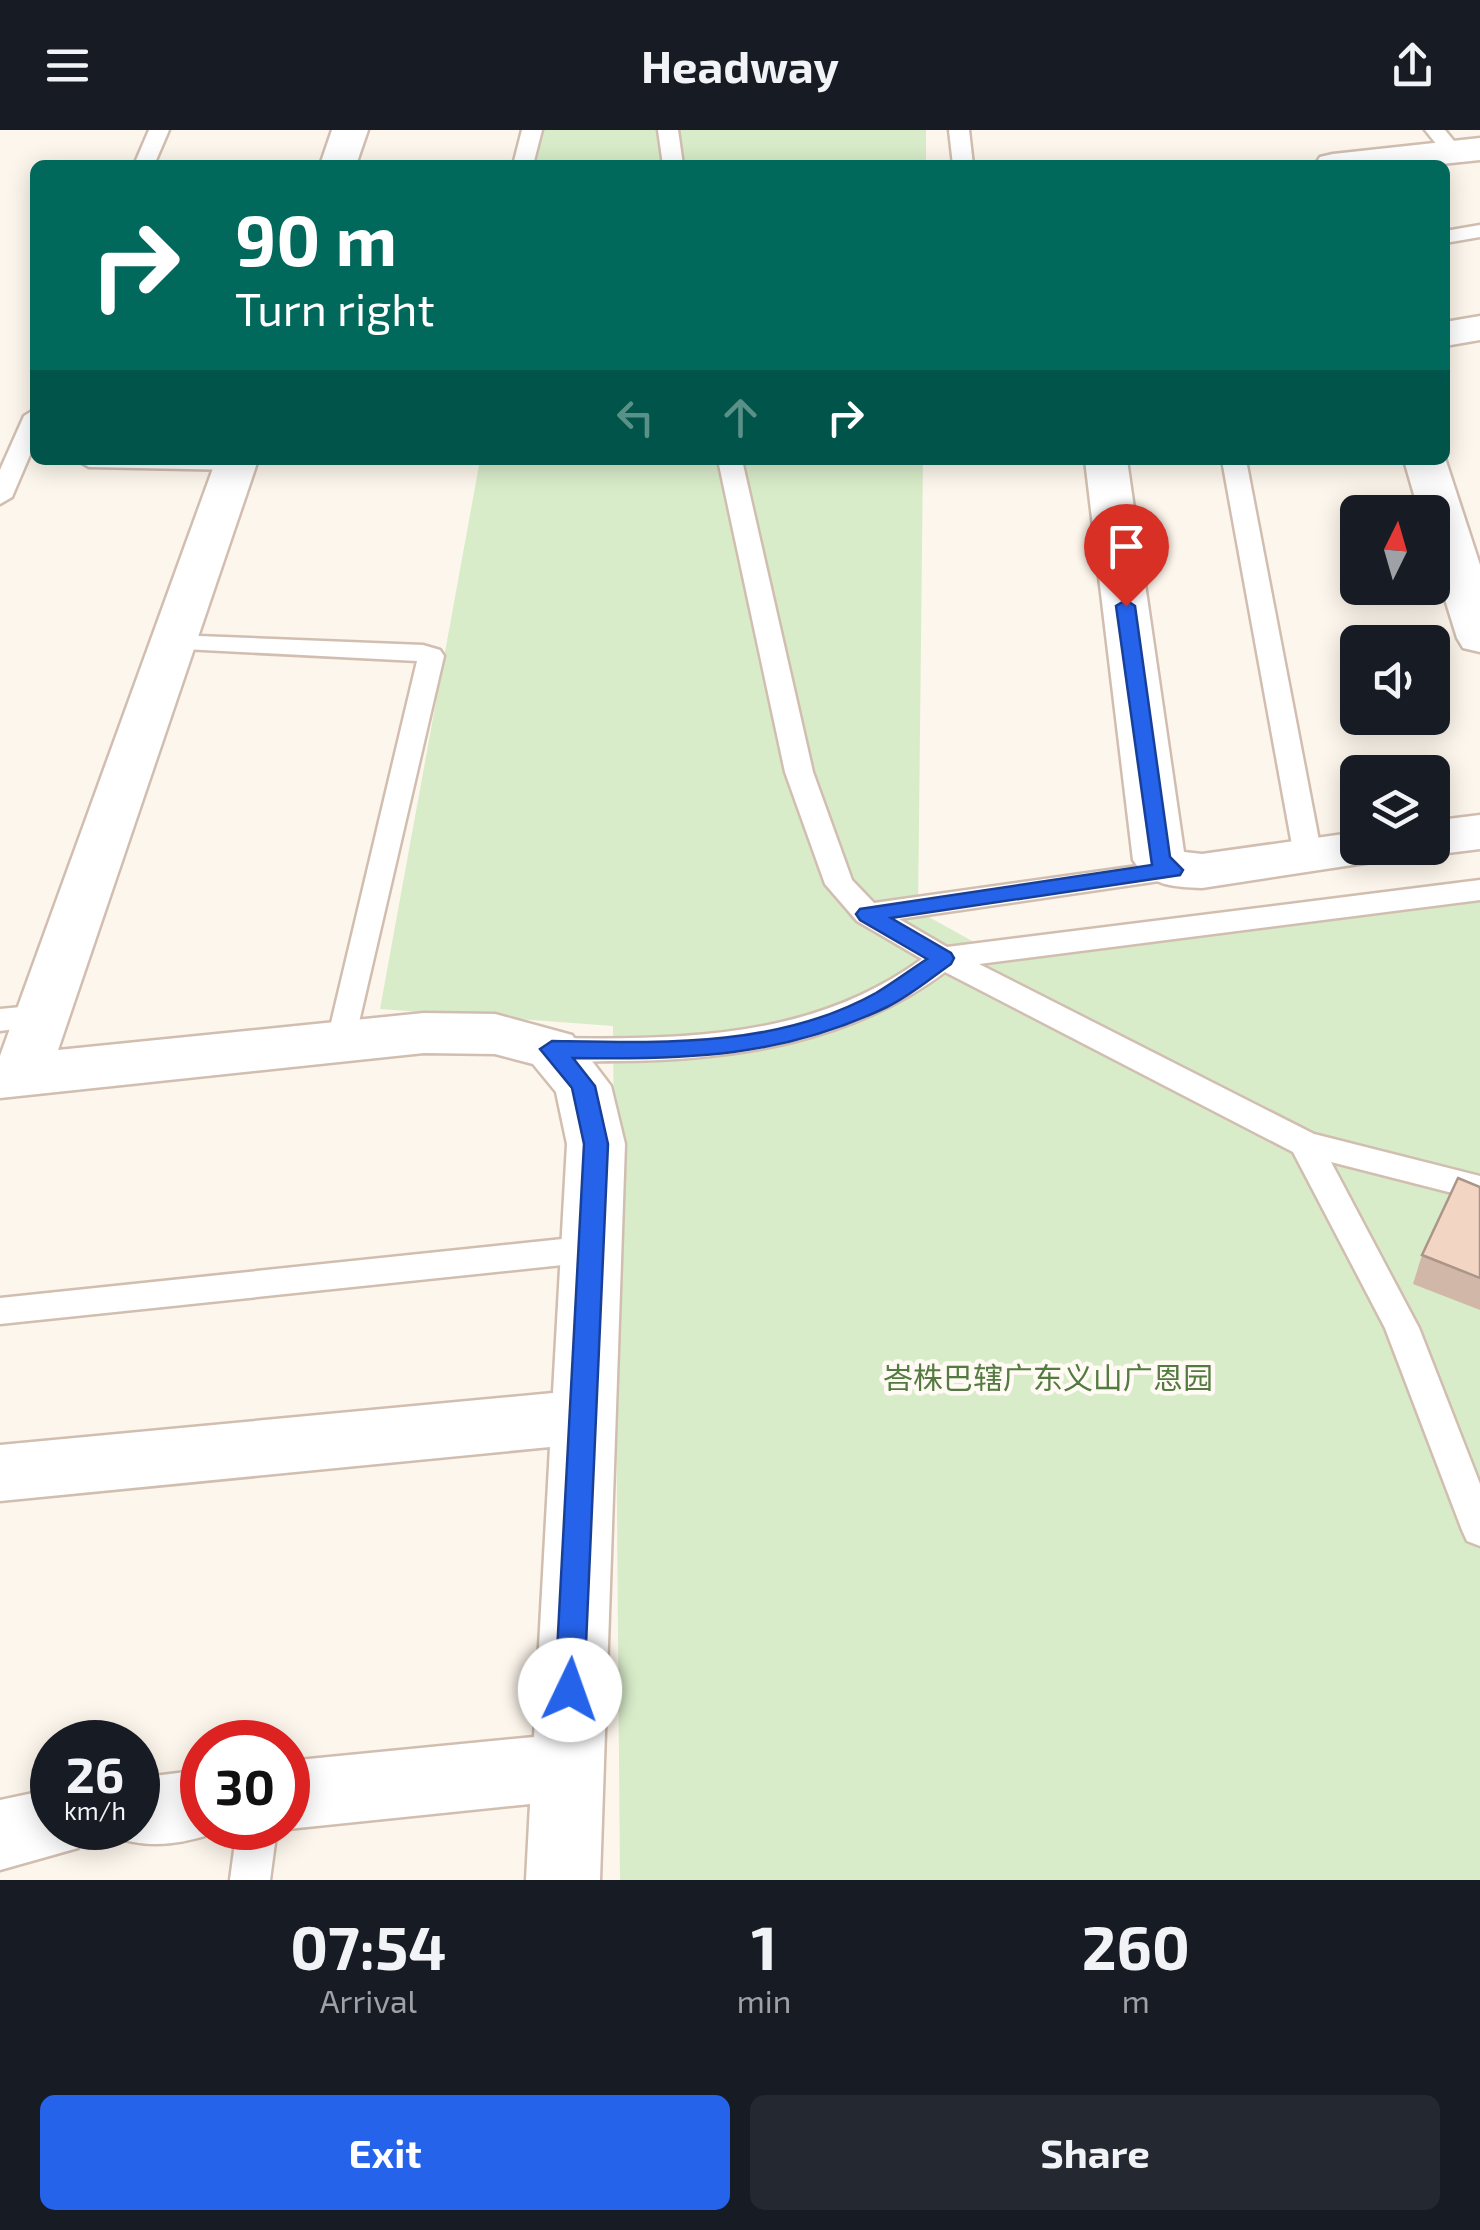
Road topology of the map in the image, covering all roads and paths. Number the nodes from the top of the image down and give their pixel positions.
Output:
1 (160, 130) edge
2 (350, 130) edge
3 (532, 130) edge
4 (668, 130) edge
5 (958, 130) edge
6 (1456, 144) edge
7 (146, 160) edge
8 (340, 160) edge
9 (524, 160) edge
10 (671, 160) edge
11 (963, 160) edge
12 (1363, 160) edge
13 (1480, 232) edge
14 (1450, 236) edge
15 (1480, 328) edge
16 (1450, 333) edge
17 (26, 459) edge
18 (235, 465) edge
19 (731, 465) edge
20 (1107, 465) edge
21 (1235, 465) edge
22 (1426, 465) edge
23 (0, 497) edge
24 (1473, 586) edge
25 (1480, 638) edge
26 (173, 643) junction
27 (1480, 832) edge
28 (1450, 836) edge
29 (1340, 852) edge
30 (1308, 856) junction
31 (1173, 870) junction
32 (1480, 890) edge
33 (867, 914) junction
34 (943, 958) junction
35 (21, 1018) edge
36 (342, 1040) junction
37 (552, 1049) junction
38 (11, 1075) edge
39 (1305, 1144) junction
40 (1480, 1188) edge
41 (591, 1248) junction
42 (0, 1311) edge
43 (583, 1417) junction
44 (0, 1473) edge
45 (1480, 1530) edge
46 (566, 1767) junction
47 (310, 1792) edge
48 (30, 1829) edge
49 (0, 1835) edge
50 (254, 1850) edge
51 (250, 1880) edge
52 (563, 1880) edge

1 - 7 lane
2 - 8 street
3 - 9 lane
4 - 10 lane
5 - 11 lane
6 - 12 street
13 - 14 lane
15 - 16 street
17 - 23 lane
18 - 26 street
19 - 33 lane
20 - 31 street
21 - 30 lane
22 - 24 street
24 - 25 street
26 - 35 street
26 - 36 lane
27 - 28 street
29 - 30 street
30 - 31 street
31 - 33 lane
32 - 34 lane
33 - 34 lane
34 - 37 lane
34 - 39 lane
35 - 38 street
36 - 37 street
36 - 38 street
37 - 41 street
39 - 40 lane
39 - 45 lane
41 - 42 lane
41 - 43 street
43 - 44 street
43 - 46 street
46 - 47 street
46 - 52 street
48 - 49 street
50 - 51 lane

